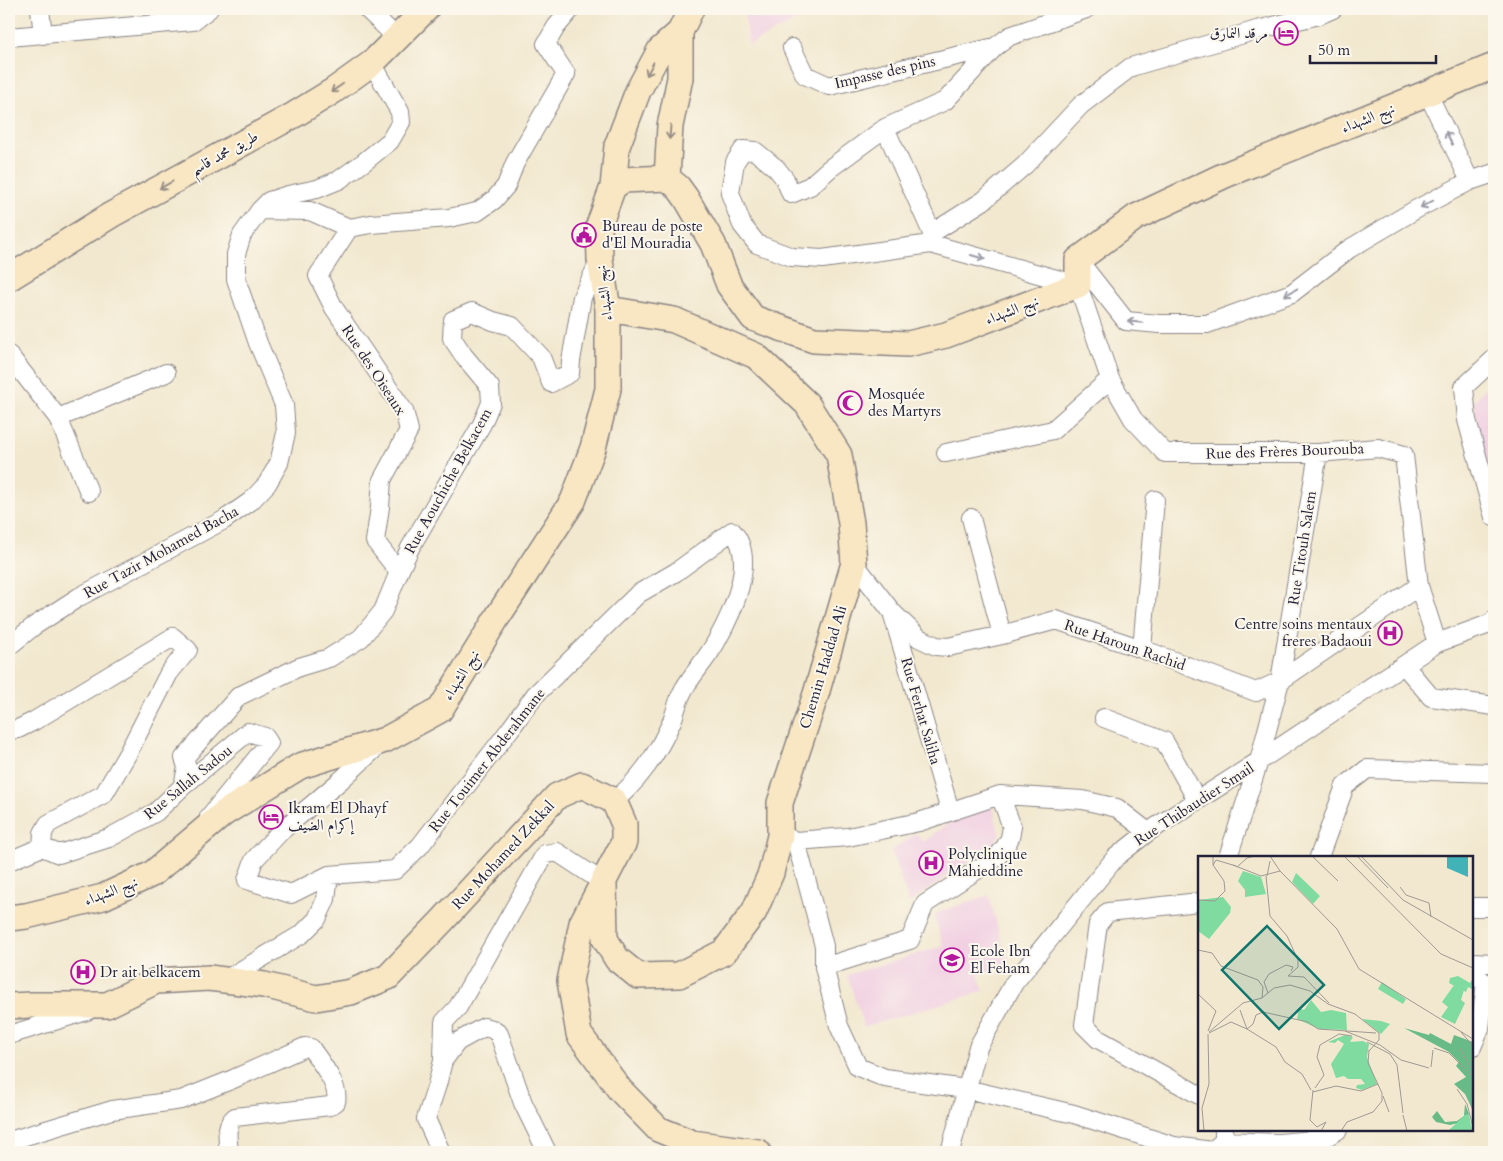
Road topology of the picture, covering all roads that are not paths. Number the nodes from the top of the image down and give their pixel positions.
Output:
1 (40, 9) edge
2 (209, 9) edge
3 (367, 9) edge
4 (426, 9) edge
5 (571, 9) edge
6 (691, 9) edge
7 (1086, 9) edge
8 (1333, 9) edge
9 (680, 32) junction
10 (43, 35) junction
11 (9, 37) edge
12 (397, 38) junction
13 (996, 47) junction
14 (792, 48) dead end
15 (372, 63) junction
16 (1494, 66) edge
17 (1428, 94) junction
18 (885, 128) junction
19 (1494, 173) edge
20 (667, 178) junction
21 (1470, 181) junction
22 (613, 187) junction
23 (260, 210) junction
24 (349, 228) junction
25 (932, 238) junction
26 (600, 260) junction
27 (1078, 260) junction
28 (9, 278) edge
29 (1078, 285) junction
30 (608, 309) junction
31 (9, 355) edge
32 (1494, 358) edge
33 (166, 373) dead end
34 (1110, 378) junction
35 (58, 418) junction
36 (946, 453) dead end
37 (1318, 453) junction
38 (89, 492) dead end
39 (1155, 500) dead end
40 (1494, 516) edge
41 (971, 518) dead end
42 (854, 563) junction
43 (399, 572) junction
44 (1419, 586) junction
45 (892, 612) junction
46 (1494, 620) edge
47 (1002, 635) junction
48 (1438, 642) junction
49 (9, 646) edge
50 (1142, 650) junction
51 (1404, 665) junction
52 (1280, 682) junction
53 (1494, 706) edge
54 (1104, 718) dead end
55 (9, 730) edge
56 (385, 740) junction
57 (1259, 761) junction
58 (1494, 774) edge
59 (183, 786) junction
60 (1000, 795) junction
61 (1197, 800) junction
62 (614, 801) junction
63 (950, 811) junction
64 (1148, 832) junction
65 (788, 838) junction
66 (190, 842) junction
67 (42, 846) junction
68 (1228, 856) edge
69 (1319, 856) edge
70 (9, 862) edge
71 (329, 876) junction
72 (604, 883) junction
73 (1198, 902) edge
74 (1473, 907) edge
75 (1494, 907) edge
76 (9, 918) edge
77 (1473, 962) edge
78 (1494, 963) edge
79 (824, 967) junction
80 (1473, 975) edge
81 (225, 980) junction
82 (107, 1005) junction
83 (9, 1006) edge
84 (9, 1035) edge
85 (1473, 1045) edge
86 (443, 1061) junction
87 (966, 1089) junction
88 (1198, 1094) edge
89 (1336, 1131) edge
90 (1224, 1135) edge
91 (9, 1141) edge
92 (229, 1152) edge
93 (441, 1152) edge
94 (547, 1152) edge
95 (758, 1152) edge
96 (950, 1152) edge

1 - 10 street
2 - 10 street
3 - 12 street
4 - 12 street, طريق محمد قاسم
5 - 24 street
6 - 9 street
7 - 13 street
8 - 25 street
9 -> 20 street
9 -> 22 street, نهج الشهداء
10 - 11 street
12 - 15 street, طريق محمد قاسم
13 - 14 street, Impasse des pins
13 - 18 street
15 - 23 street, Rue Tazir Mohamed Bacha
15 -> 28 street, طريق محمد قاسم
16 - 17 street, نهج الشهداء
21 -> 17 street
17 - 27 street, نهج الشهداء
18 - 25 street
18 - 25 street
19 - 21 street
20 - 22 street
20 - 29 street, نهج الشهداء
21 -> 27 street
22 - 26 street, نهج الشهداء
23 - 24 street
23 - 49 street, Rue Tazir Mohamed Bacha
24 - 43 street, Rue des Oiseaux
25 -> 29 street
26 - 30 street, نهج الشهداء
26 - 43 street, Rue Aouchiche Belkacem
27 - 29 street
29 - 34 street, Rue des Frères Bourouba
30 - 42 street, Chemin Haddad Ali
30 - 56 street, نهج الشهداء
31 - 35 street
32 - 40 street
33 - 35 street
34 - 36 street
34 - 37 street, Rue des Frères Bourouba
35 - 38 street
37 - 44 street, Rue des Frères Bourouba
37 - 52 street, Rue Titouh Salem
39 - 50 street
41 - 47 street
42 - 45 street, Rue Haroun Rachid
42 - 65 street, Chemin Haddad Ali
43 - 59 street, Rue Aouchiche Belkacem
44 - 48 street, Rue des Frères Bourouba
44 - 52 street, Rue Haroun Rachid
45 - 47 street, Rue Haroun Rachid
45 - 63 street, Rue Ferhat Saliha
46 - 48 street, Rue Thibaudier Smail
47 - 50 street, Rue Haroun Rachid
48 - 51 street, Rue Thibaudier Smail
50 - 52 street, Rue Haroun Rachid
51 - 53 street
51 - 57 street, Rue Thibaudier Smail
52 - 57 street, Rue Titouh Salem
54 - 61 street
55 - 67 street
56 - 66 street, نهج الشهداء
56 - 71 street, Rue Touimer Abderahmane
57 - 61 street, Rue Thibaudier Smail
57 - 68 street, Rue Titouh Salem
58 - 69 street
59 - 66 street, Rue Sallah Sadou
59 - 67 street, Rue Sallah Sadou
60 - 63 street
60 - 64 street
60 - 79 street
61 - 64 street, Rue Thibaudier Smail
62 - 71 street, Rue Touimer Abderahmane
62 - 72 street
62 - 81 street, Rue Mohamed Zekkal
63 - 65 street
64 - 87 street, Rue Thibaudier Smail
65 - 72 street, Chemin Haddad Ali
65 - 79 street
66 - 76 street, نهج الشهداء
67 - 70 street
71 - 81 street
72 - 86 street
72 - 95 street
73 - 88 street
74 - 75 street
77 - 78 street
79 - 87 street
80 - 85 street
81 - 82 street, Rue Mohamed Zekkal
82 - 83 street, Rue Mohamed Zekkal
82 - 84 street
86 - 93 street
86 - 94 street
87 - 90 street
87 - 96 street, Rue Thibaudier Smail
89 - 90 street
91 - 92 street

